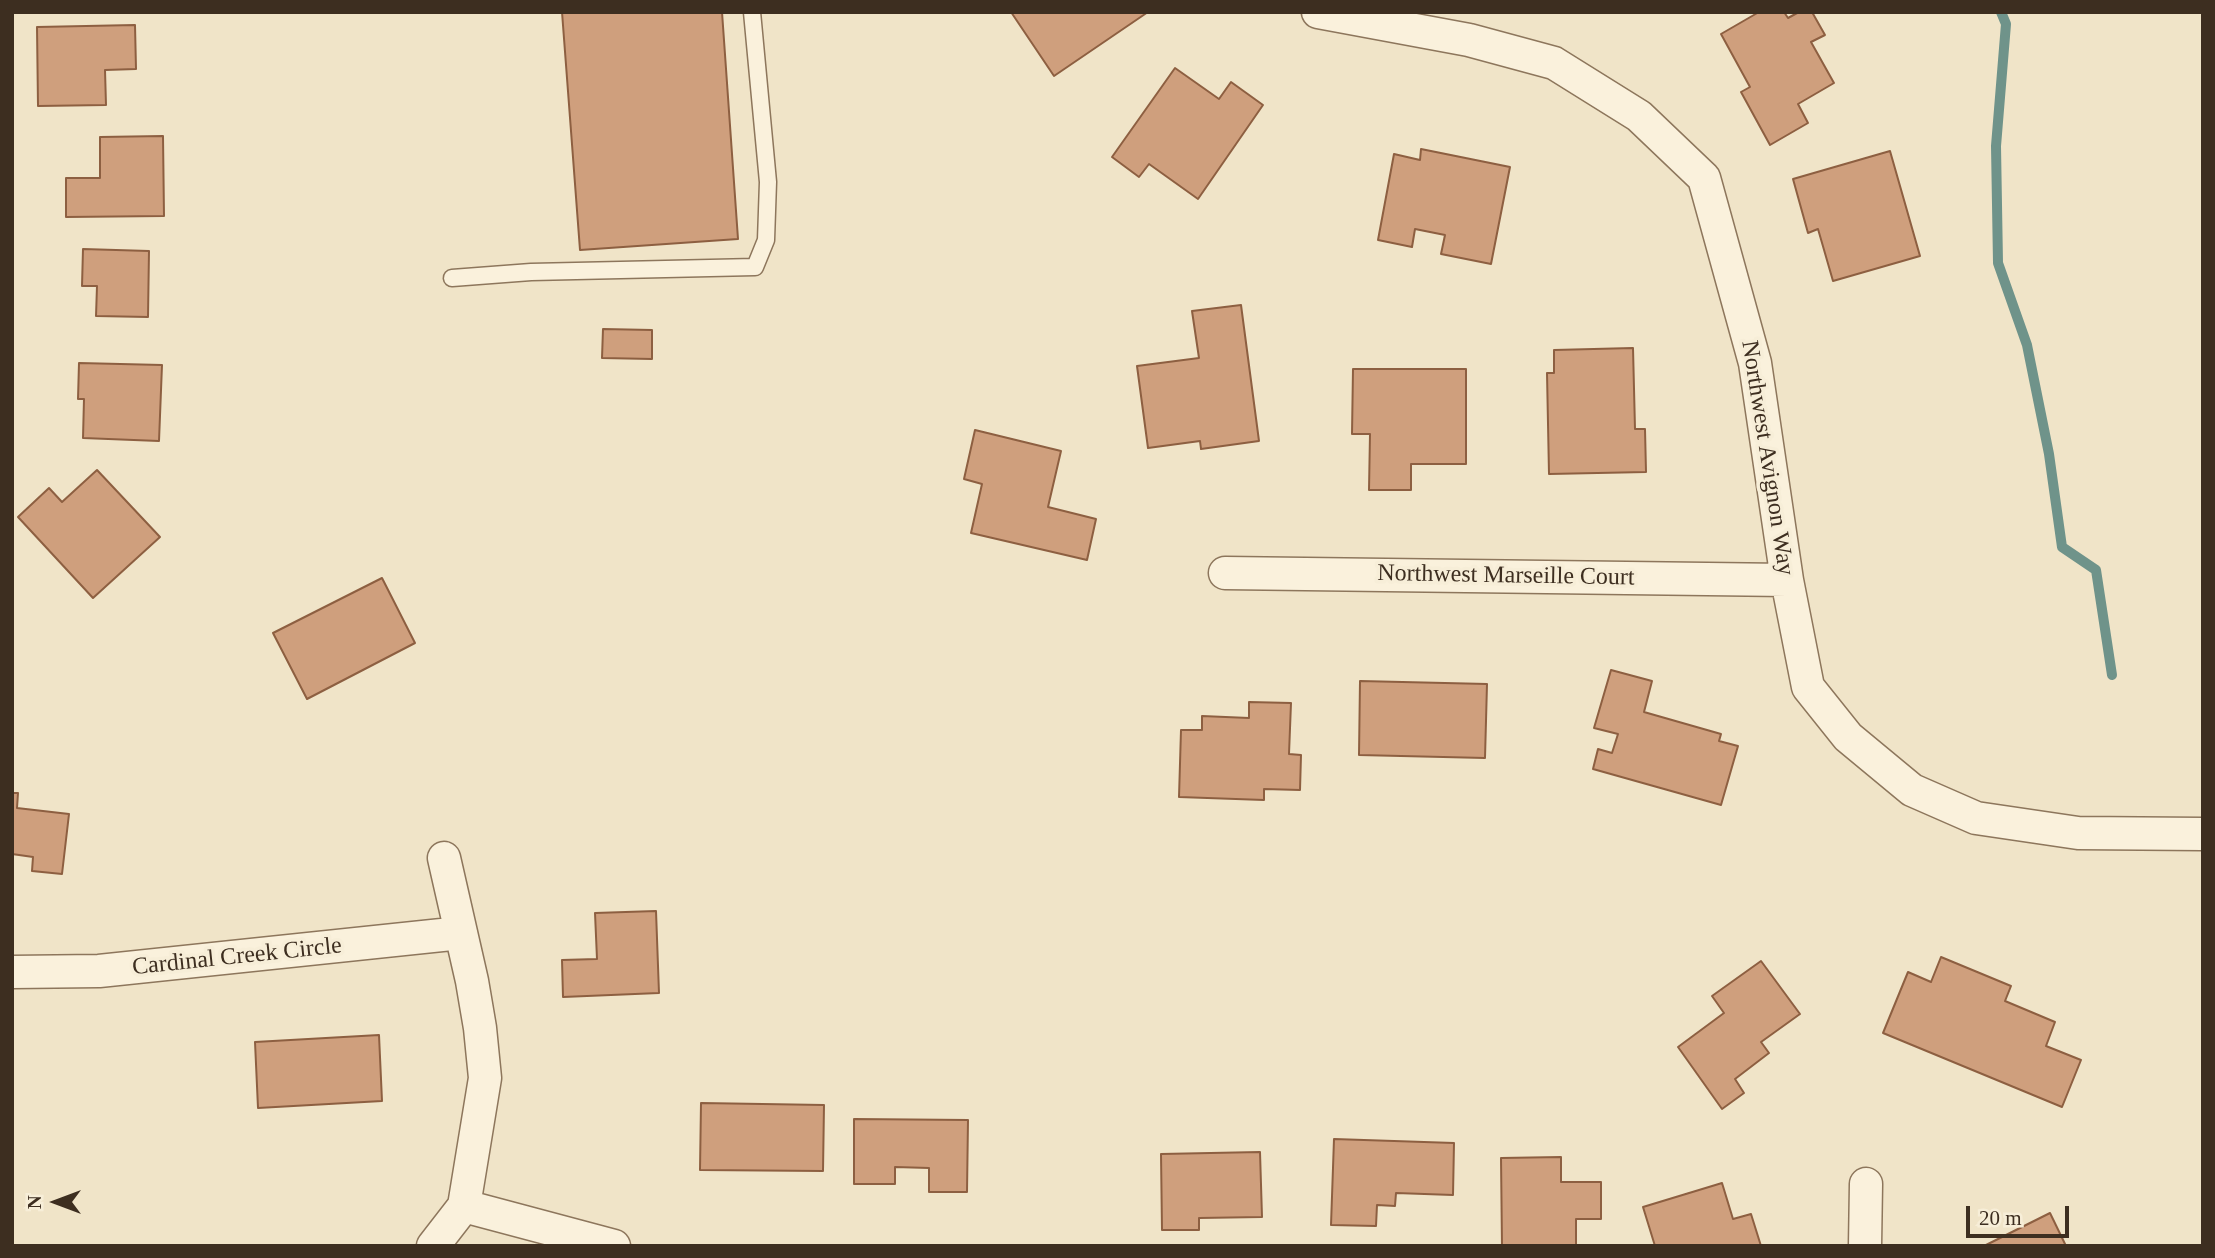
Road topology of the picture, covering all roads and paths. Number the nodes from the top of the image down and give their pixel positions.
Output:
1 (752, 12) edge
2 (1318, 12) edge
3 (452, 278) dead end
4 (1225, 573) dead end
5 (1787, 580) junction
6 (2203, 834) edge
7 (444, 858) dead end
8 (461, 933) junction
9 (12, 972) edge
10 (1866, 1184) dead end
11 (464, 1206) junction
12 (433, 1246) edge
13 (614, 1246) edge
14 (1865, 1246) edge

1 - 3 lane
2 - 5 street, Northwest Avignon Way
4 - 5 street, Northwest Marseille Court
5 - 6 street, Northwest Avignon Way
7 - 8 street
8 - 9 street, Cardinal Creek Circle
8 - 11 street
10 - 14 street
11 - 12 street
11 - 13 street

